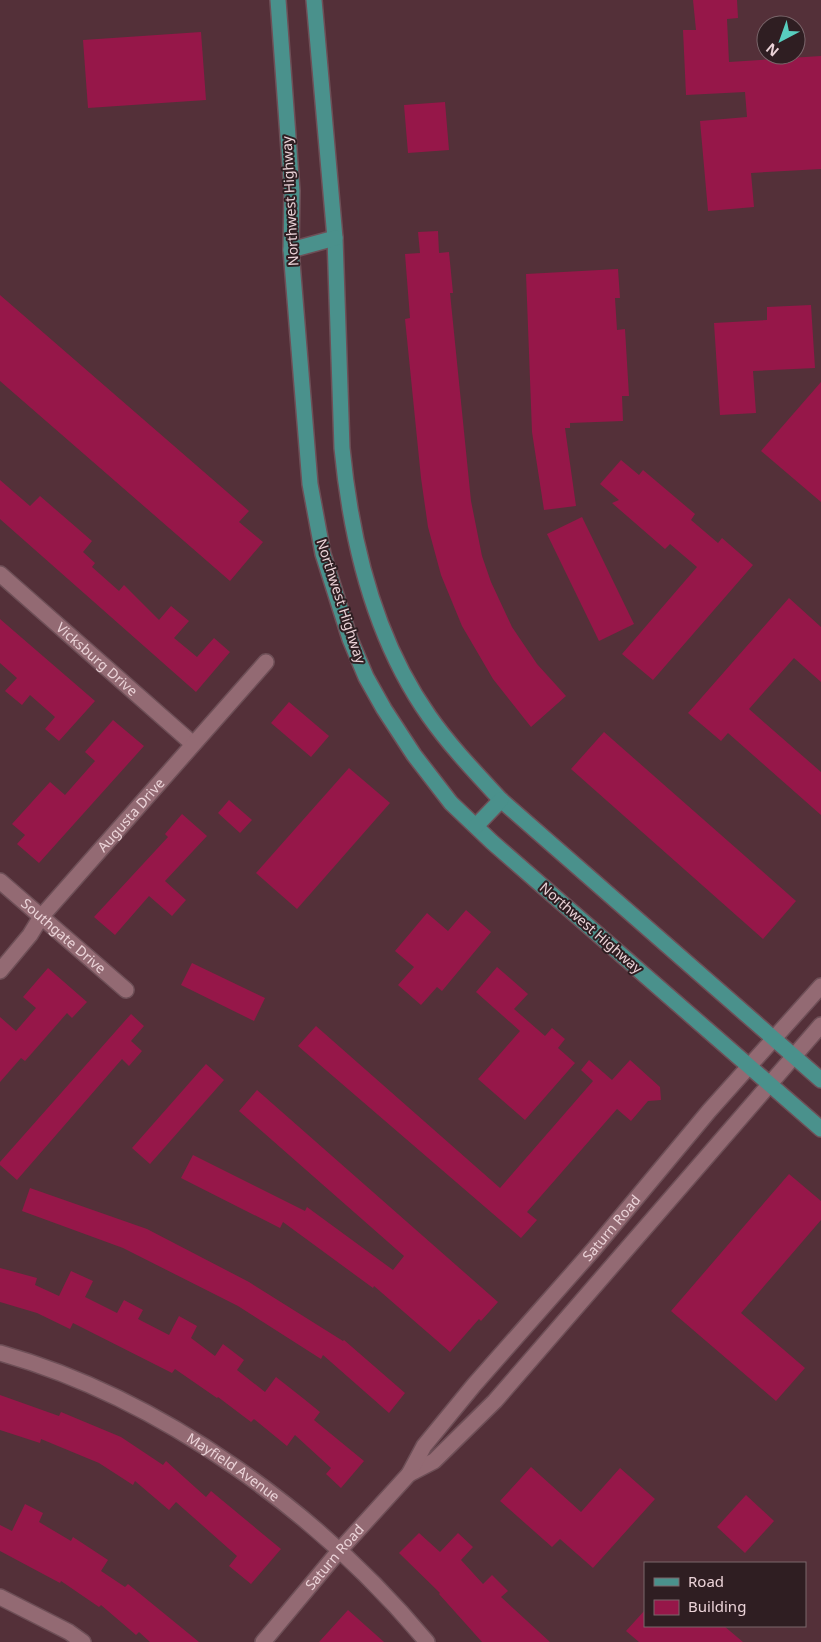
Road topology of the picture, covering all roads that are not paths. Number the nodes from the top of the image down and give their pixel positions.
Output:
1 (278, 0) edge
2 (314, 0) edge
3 (335, 238) junction
4 (291, 250) junction
5 (0, 574) edge
6 (266, 662) dead end
7 (193, 744) junction
8 (500, 800) junction
9 (476, 826) junction
10 (0, 881) edge
11 (41, 917) junction
12 (0, 971) edge
13 (821, 986) edge
14 (126, 990) dead end
15 (821, 1025) edge
16 (773, 1039) junction
17 (793, 1056) junction
18 (748, 1067) junction
19 (821, 1080) edge
20 (768, 1084) junction
21 (821, 1129) edge
22 (0, 1353) edge
23 (409, 1474) junction
24 (340, 1551) junction
25 (0, 1597) edge
26 (83, 1642) edge
27 (263, 1642) edge
28 (427, 1642) edge

1 - 4 main road, Northwest Highway
2 - 3 main road
3 - 4 main road
3 - 8 main road
4 - 9 main road, Northwest Highway
5 - 7 street, Vicksburg Drive
6 - 7 street, Augusta Drive
7 - 11 street, Augusta Drive
8 - 9 main road
8 - 16 main road
9 - 18 main road, Northwest Highway
10 - 11 street, Southgate Drive
11 - 12 street, Augusta Drive
11 - 14 street, Southgate Drive
13 - 16 street, Saturn Road
15 - 17 street, Saturn Road
16 - 17 main road
16 - 18 street, Saturn Road
17 - 19 main road
17 - 20 street, Saturn Road
18 - 20 main road, Northwest Highway
18 - 23 street, Saturn Road
20 - 21 main road, Northwest Highway
20 - 23 street, Saturn Road
22 - 24 street, Mayfield Avenue
23 - 24 street, Saturn Road
24 - 27 street, Saturn Road
24 - 28 street, Mayfield Avenue
25 - 26 street

